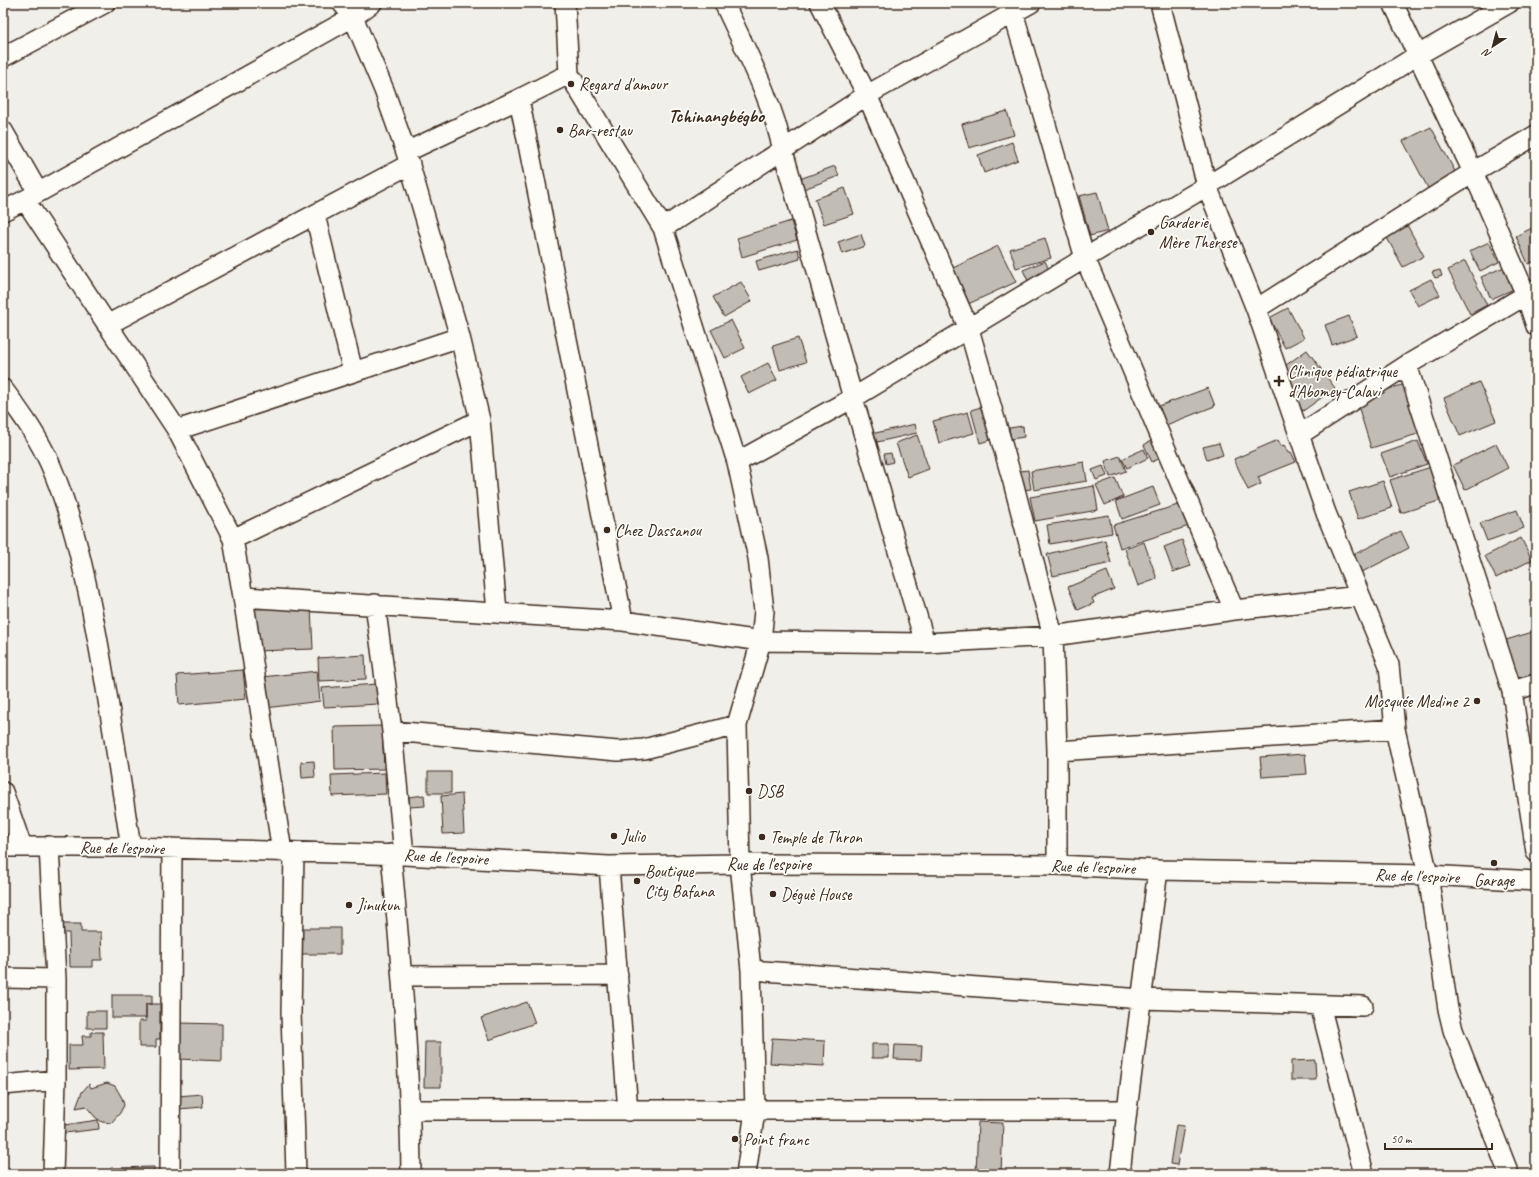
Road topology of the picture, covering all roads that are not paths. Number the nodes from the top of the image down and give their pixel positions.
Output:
1 (105, 3) edge
2 (372, 3) edge
3 (565, 3) edge
4 (724, 3) edge
5 (820, 3) edge
6 (1031, 3) edge
7 (1160, 3) edge
8 (1393, 3) edge
9 (1509, 3) edge
10 (348, 10) edge
11 (1013, 12) junction
12 (1418, 55) junction
13 (3, 57) edge
14 (569, 74) junction
15 (867, 95) junction
16 (519, 99) junction
17 (3, 131) edge
18 (1536, 135) edge
19 (783, 151) junction
20 (408, 158) junction
21 (1473, 172) junction
22 (1207, 186) junction
23 (32, 196) junction
24 (3, 211) edge
25 (315, 215) junction
26 (663, 228) junction
27 (1085, 258) junction
28 (1531, 292) edge
29 (1256, 309) junction
30 (107, 325) junction
31 (1536, 326) edge
32 (969, 329) junction
33 (460, 337) junction
34 (1407, 365) junction
35 (354, 372) junction
36 (3, 389) edge
37 (852, 398) junction
38 (480, 420) junction
39 (177, 430) junction
40 (1299, 435) junction
41 (738, 462) junction
42 (233, 539) junction
43 (1360, 596) junction
44 (243, 597) junction
45 (375, 604) junction
46 (1234, 610) junction
47 (497, 612) junction
48 (623, 621) junction
49 (1053, 636) junction
50 (761, 641) junction
51 (925, 643) junction
52 (1536, 684) edge
53 (1512, 691) junction
54 (737, 725) junction
55 (1395, 729) junction
56 (392, 731) junction
57 (1057, 751) junction
58 (3, 792) edge
59 (49, 846) junction
60 (3, 847) edge
61 (22, 847) junction
62 (131, 847) junction
63 (172, 849) junction
64 (288, 852) junction
65 (1536, 852) edge
66 (397, 855) junction
67 (740, 864) junction
68 (1057, 865) junction
69 (609, 866) junction
70 (1158, 870) junction
71 (1428, 875) junction
72 (1536, 881) edge
73 (751, 970) junction
74 (618, 975) junction
75 (402, 976) junction
76 (3, 978) edge
77 (56, 979) junction
78 (1142, 999) junction
79 (1320, 1005) junction
80 (1363, 1006) dead end
81 (56, 1080) junction
82 (3, 1085) edge
83 (410, 1110) junction
84 (1127, 1110) junction
85 (628, 1111) junction
86 (755, 1111) junction
87 (53, 1174) edge
88 (170, 1174) edge
89 (296, 1174) edge
90 (411, 1174) edge
91 (746, 1174) edge
92 (1120, 1174) edge
93 (1364, 1174) edge
94 (1509, 1174) edge

1 - 13 street
2 - 10 street
3 - 14 street
4 - 19 street
5 - 15 street
6 - 11 street
7 - 22 street
8 - 12 street
9 - 12 street
10 - 20 street
10 - 23 street
11 - 15 street
11 - 27 street
12 - 21 street
12 - 22 street
14 - 16 street
14 - 26 street
15 - 19 street
15 - 32 street
16 - 20 street
16 - 48 street
17 - 23 street
18 - 21 street
19 - 26 street
19 - 37 street
20 - 25 street
20 - 33 street
21 - 28 street
21 - 29 street
22 - 27 street
22 - 29 street
23 - 24 street
23 - 30 street
25 - 30 street
25 - 35 street
26 - 41 street
27 - 32 street
27 - 46 street
28 - 31 street
28 - 34 street
29 - 40 street
30 - 39 street
32 - 37 street
32 - 49 street
33 - 35 street
33 - 38 street
34 - 40 street
34 - 53 street
35 - 39 street
36 - 62 street
37 - 41 street
37 - 51 street
38 - 42 street
38 - 47 street
39 - 42 street
40 - 43 street
41 - 50 street
42 - 44 street
43 - 46 street
43 - 55 street
44 - 45 street
44 - 64 street
45 - 47 street
45 - 56 street
46 - 49 street
47 - 48 street
48 - 50 street
49 - 51 street
49 - 57 street
50 - 51 street
50 - 54 street
52 - 53 street
53 - 65 street
54 - 56 street
54 - 67 street
55 - 57 street
55 - 71 street
56 - 66 street
57 - 68 street
58 - 61 street
59 - 61 street, Rue de l'espoire
59 - 62 street, Rue de l'espoire
59 - 77 street
60 - 61 street, Rue de l'espoire
62 - 63 street, Rue de l'espoire
63 - 64 street, Rue de l'espoire
63 - 88 street
64 - 66 street, Rue de l'espoire
64 - 89 street
66 - 69 street, Rue de l'espoire
66 - 75 street
67 - 68 street, Rue de l'espoire
67 - 69 street, Rue de l'espoire
67 - 73 street
68 - 70 street, Rue de l'espoire
69 - 74 street
70 - 71 street, Rue de l'espoire
70 - 78 street
71 - 72 street, Rue de l'espoire
71 - 94 street
73 - 78 street
73 - 86 street
74 - 75 street
74 - 85 street
75 - 83 street
76 - 77 street
77 - 81 street
78 - 79 street
78 - 84 street
79 - 80 street
79 - 93 street
81 - 82 street
81 - 87 street
83 - 85 street
83 - 90 street
84 - 86 street
84 - 92 street
85 - 86 street
86 - 91 street

